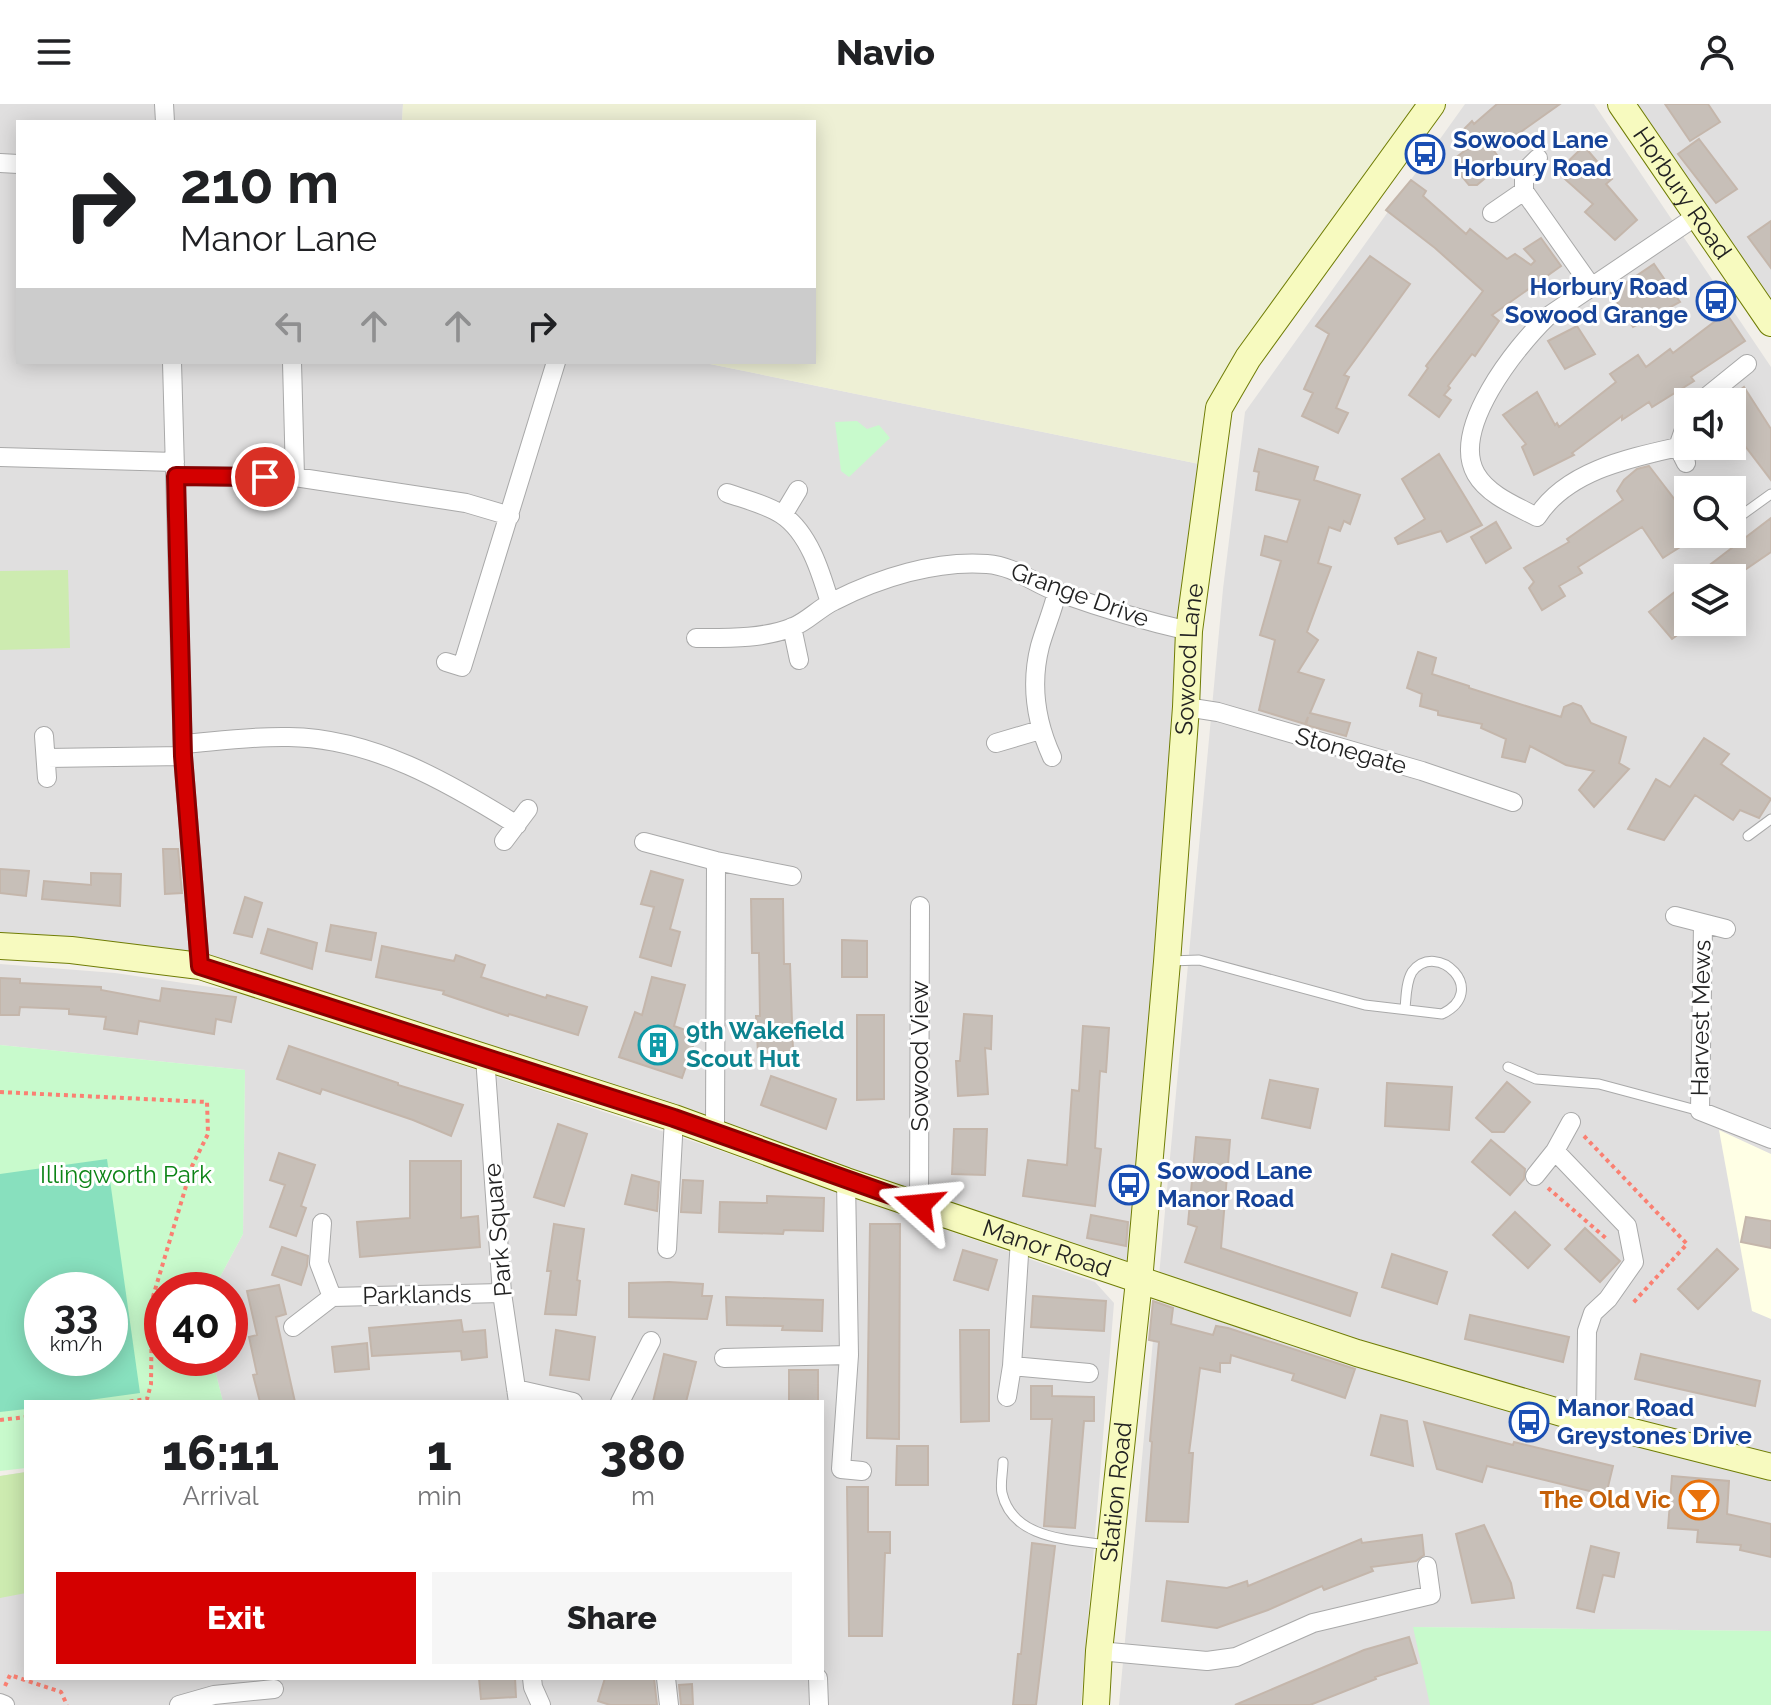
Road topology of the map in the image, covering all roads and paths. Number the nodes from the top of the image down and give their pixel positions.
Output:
1 (1432, 104) edge
2 (1621, 104) edge
3 (1538, 158) dead end
4 (1524, 191) junction
5 (1492, 213) dead end
6 (1698, 215) junction
7 (1591, 286) junction
8 (1771, 323) edge
9 (172, 364) edge
10 (292, 364) edge
11 (555, 364) edge
12 (1747, 364) dead end
13 (1717, 388) edge
14 (1674, 455) edge
15 (0, 457) edge
16 (175, 469) junction
17 (295, 477) junction
18 (798, 490) dead end
19 (727, 493) dead end
20 (1771, 494) edge
21 (1746, 512) edge
22 (783, 515) junction
23 (510, 516) junction
24 (1057, 592) junction
25 (830, 603) junction
26 (792, 627) junction
27 (1189, 631) junction
28 (696, 638) dead end
29 (799, 660) dead end
30 (446, 662) dead end
31 (1186, 707) junction
32 (1040, 730) junction
33 (44, 736) dead end
34 (996, 743) dead end
35 (184, 750) junction
36 (1052, 757) dead end
37 (47, 758) junction
38 (47, 778) dead end
39 (1513, 802) dead end
40 (528, 809) dead end
41 (1771, 819) edge
42 (517, 825) junction
43 (1748, 836) dead end
44 (504, 841) dead end
45 (644, 842) dead end
46 (716, 861) junction
47 (792, 876) dead end
48 (920, 906) dead end
49 (1675, 916) dead end
50 (1703, 925) junction
51 (1726, 929) dead end
52 (0, 946) edge
53 (1167, 962) junction
54 (200, 966) junction
55 (1405, 1009) junction
56 (485, 1057) junction
57 (1508, 1067) dead end
58 (0, 1092) edge
59 (1700, 1111) junction
60 (674, 1118) junction
61 (1571, 1122) dead end
62 (715, 1133) junction
63 (1771, 1139) edge
64 (1555, 1151) junction
65 (1535, 1176) joint
66 (846, 1181) junction
67 (919, 1205) junction
68 (322, 1223) dead end
69 (1020, 1239) junction
70 (667, 1249) dead end
71 (1634, 1262) junction
72 (1139, 1281) junction
73 (502, 1293) junction
74 (332, 1297) junction
75 (293, 1327) dead end
76 (651, 1341) dead end
77 (849, 1355) junction
78 (724, 1358) dead end
79 (1012, 1366) junction
80 (1089, 1373) dead end
81 (517, 1395) edge
82 (1007, 1397) dead end
83 (150, 1400) edge
84 (557, 1400) edge
85 (621, 1400) edge
86 (24, 1417) edge
87 (0, 1420) edge
88 (1586, 1420) junction
89 (1003, 1462) dead end
90 (1771, 1467) edge
91 (862, 1471) dead end
92 (1110, 1545) junction
93 (1427, 1566) dead end
94 (1099, 1651) junction
95 (24, 1680) edge
96 (25, 1680) edge
97 (532, 1680) edge
98 (666, 1680) edge
99 (818, 1680) edge
100 (274, 1691) edge
101 (3, 1698) edge
102 (67, 1705) edge
103 (179, 1705) edge
104 (541, 1705) edge
105 (669, 1705) edge
106 (819, 1705) edge
107 (1096, 1705) edge

1 - 27 street, Sowood Lane
2 - 6 street, Horbury Road
3 - 4 street
4 - 5 street
4 - 7 street
6 - 7 street
6 - 8 street, Horbury Road
7 - 14 street
9 - 16 street
10 - 17 street
11 - 23 street
12 - 13 street
15 - 16 street
16 - 17 street
16 - 35 street
17 - 23 street
18 - 22 street
19 - 22 street
20 - 21 lane
22 - 25 street
23 - 30 street
24 - 25 street, Grange Drive
24 - 27 street, Grange Drive
24 - 32 street
25 - 26 street, Grange Drive
26 - 28 street, Grange Drive
26 - 29 street
27 - 31 street, Sowood Lane
31 - 39 street, Stonegate
31 - 53 street, Sowood Lane
32 - 34 street
32 - 36 street
33 - 37 street
35 - 37 street
35 - 42 street
35 - 54 street
37 - 38 street
40 - 42 street
41 - 43 lane
42 - 44 street
45 - 46 street
46 - 47 street
46 - 62 street
48 - 67 street, Sowood View
49 - 50 street, Harvest Mews
50 - 51 street, Harvest Mews
50 - 59 street, Harvest Mews
52 - 54 street, Manor Road
53 - 55 lane
53 - 72 street, Sowood Lane
54 - 56 street, Manor Road
55 - 55 lane
56 - 60 street, Manor Road
56 - 73 street, Park Square
57 - 59 lane
58 - 83 path
59 - 63 street
60 - 62 street, Manor Road
60 - 70 street
61 - 64 street
62 - 66 street, Manor Road
64 - 65 street
64 - 71 street
65 - 71 path
66 - 67 street, Manor Road
66 - 77 street
67 - 69 street, Manor Road
68 - 74 street, Parklands
69 - 72 street, Manor Road
69 - 79 street
71 - 88 street
72 - 88 street, Manor Road
72 - 92 street, Station Road
73 - 74 street, Parklands
73 - 81 street, Park Square
74 - 75 street, Parklands
76 - 85 street
77 - 78 street
77 - 91 street
79 - 80 street
79 - 82 street
81 - 84 street
86 - 87 path
88 - 90 street, Manor Road
89 - 92 lane
92 - 94 street, Station Road
93 - 94 street
94 - 107 street, Station Road
95 - 101 path
96 - 102 path
97 - 104 street
98 - 105 street
99 - 106 street
100 - 103 street

